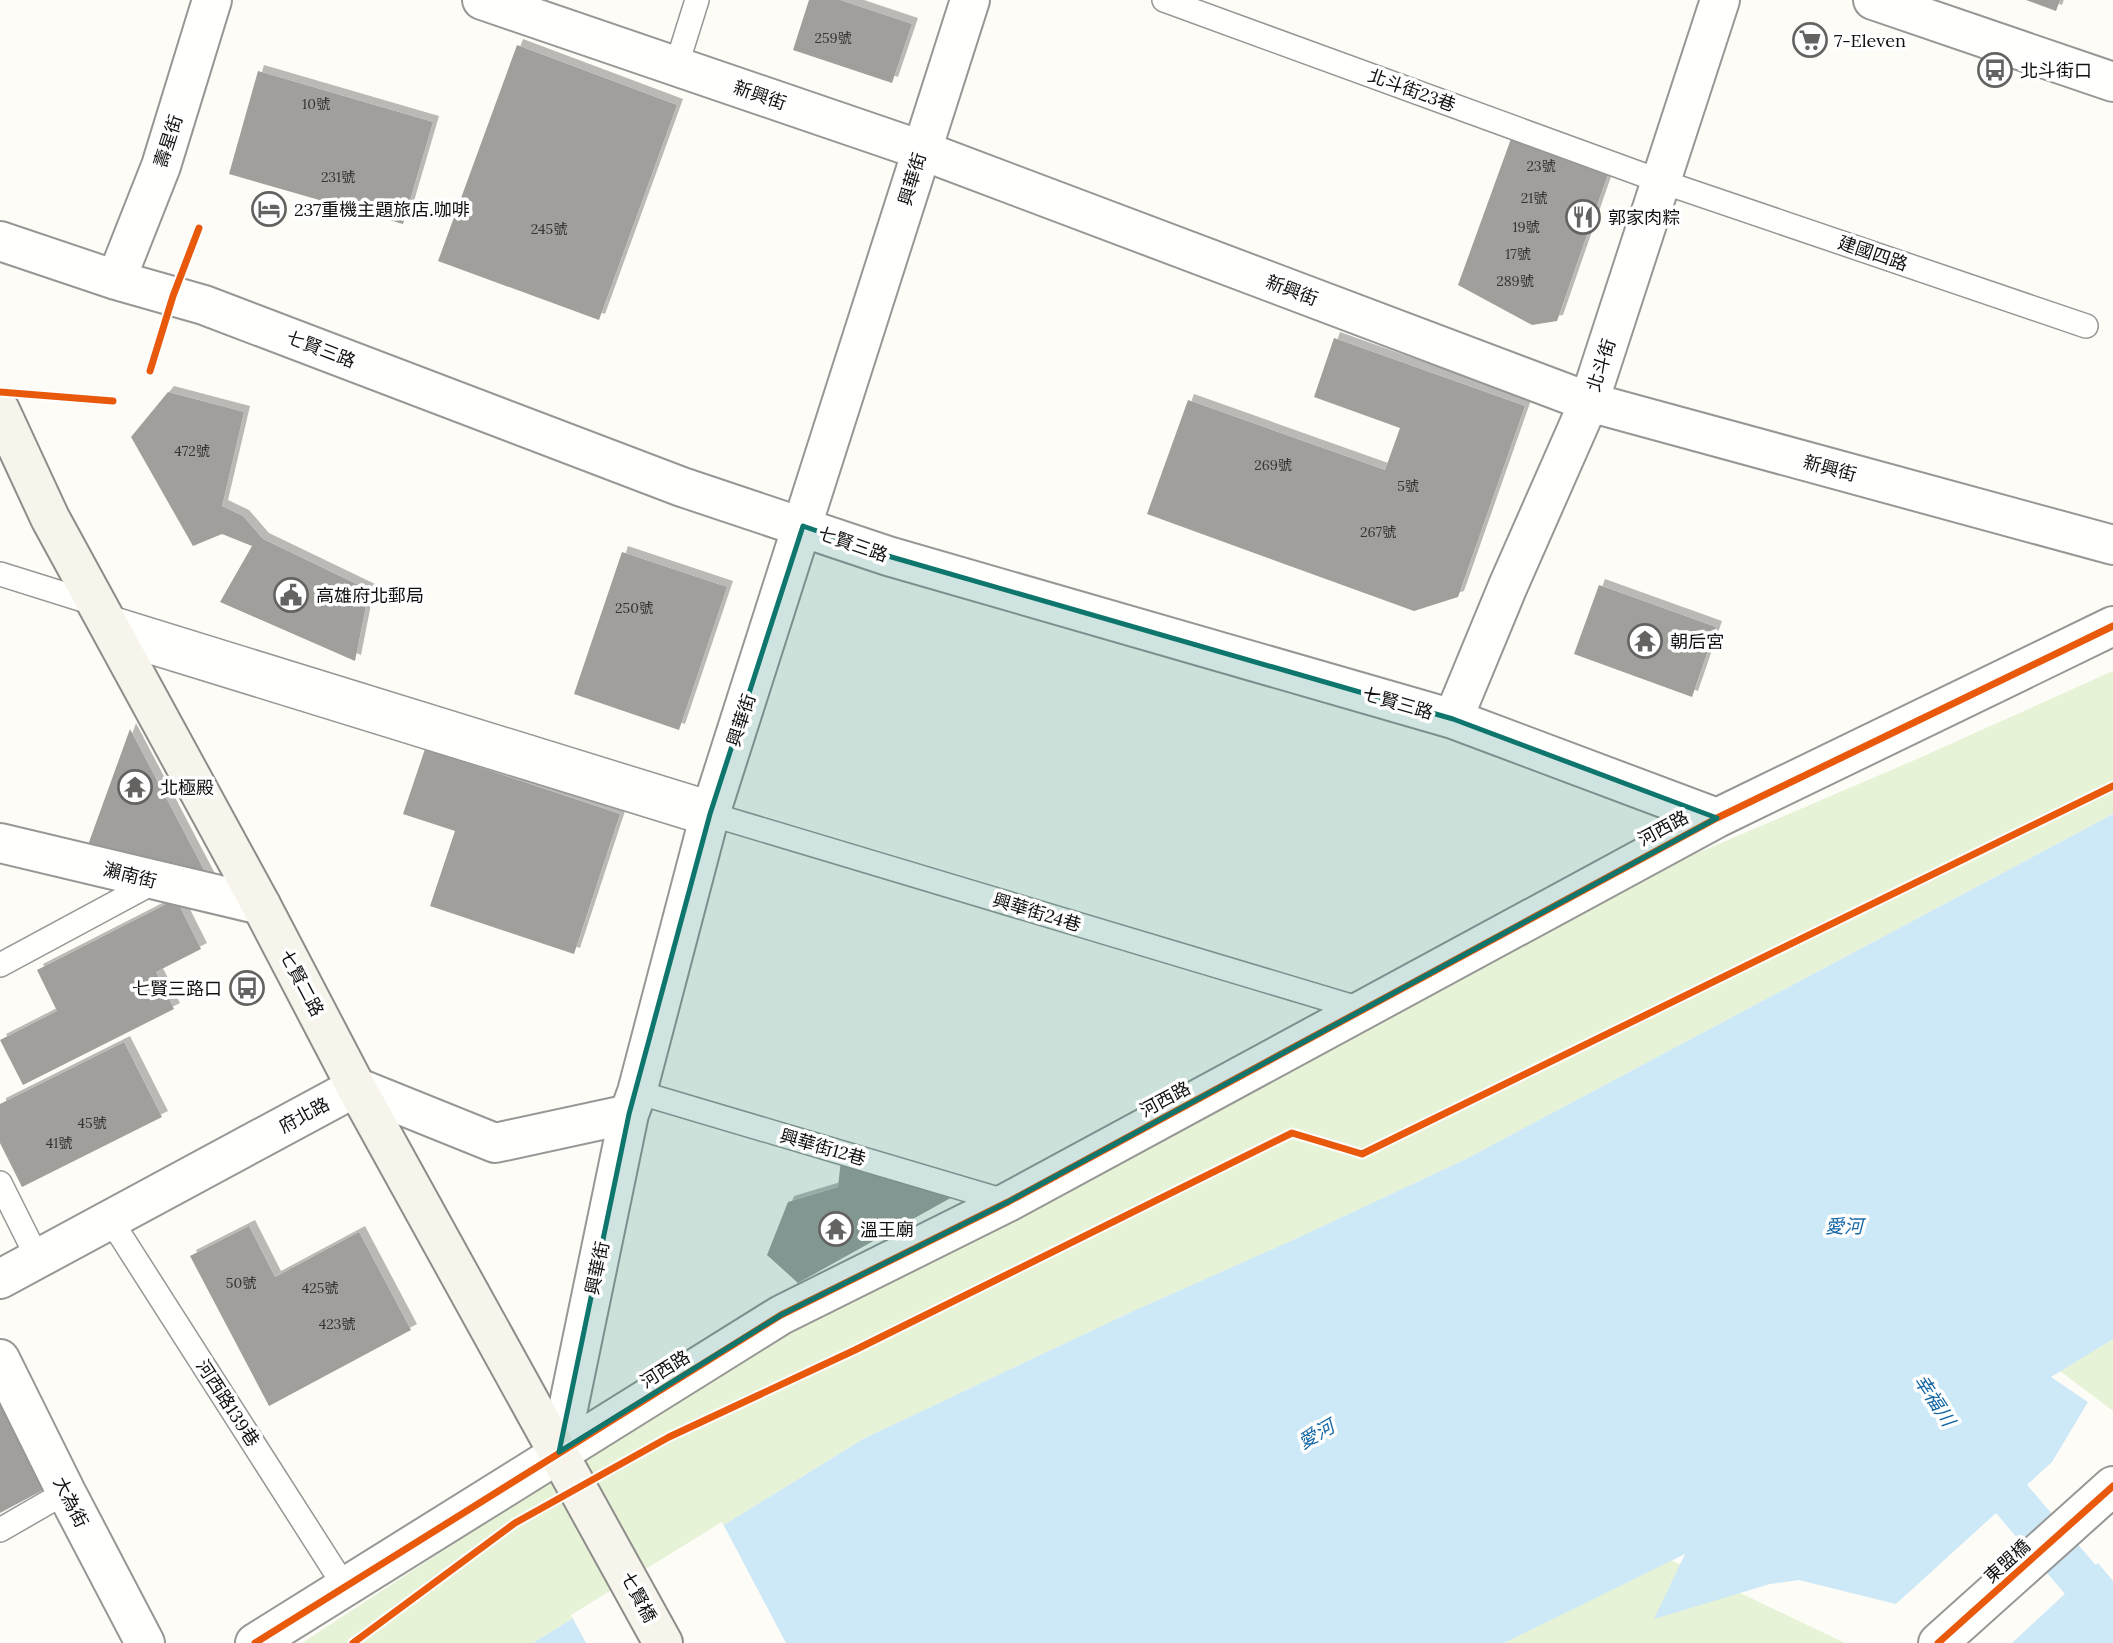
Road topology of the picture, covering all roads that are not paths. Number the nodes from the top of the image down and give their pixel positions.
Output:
1 (212, 0) edge
2 (482, 0) edge
3 (698, 0) edge
4 (970, 0) edge
5 (1164, 0) edge
6 (1720, 0) edge
7 (1872, 0) edge
8 (676, 66) junction
9 (2113, 82) edge
10 (921, 150) junction
11 (1660, 181) junction
12 (0, 241) edge
13 (116, 280) junction
14 (2086, 326) dead end
15 (1589, 402) junction
16 (0, 410) edge
17 (803, 526) junction
18 (2113, 545) edge
19 (0, 574) edge
20 (105, 620) junction
21 (2113, 626) edge
22 (1454, 719) junction
23 (711, 814) junction
24 (1717, 818) junction
25 (0, 843) edge
26 (156, 881) junction
27 (261, 905) junction
28 (0, 965) edge
29 (1364, 1010) junction
30 (356, 1087) junction
31 (633, 1103) junction
32 (0, 1183) edge
33 (1008, 1202) junction
34 (110, 1219) junction
35 (38, 1259) junction
36 (0, 1279) edge
37 (0, 1359) edge
38 (559, 1452) junction
39 (66, 1492) junction
40 (2105, 1494) edge
41 (0, 1530) edge
42 (614, 1551) joint
43 (345, 1587) junction
44 (145, 1643) edge
45 (255, 1643) edge
46 (663, 1643) edge
47 (1938, 1643) edge

1 - 13 street, 壽星街
2 - 8 street, 新興街
3 - 8 lane
4 - 10 street, 興華街
5 - 11 lane, 北斗街23巷
6 - 11 street, 北斗街
7 - 9 street
8 - 10 street, 新興街
10 - 15 street, 新興街
10 - 17 street, 興華街
11 - 14 lane, 建國四路
11 - 15 street, 北斗街
12 - 13 street, 七賢三路
13 - 17 street, 七賢三路
15 - 18 street, 新興街
15 - 22 street, 北斗街
16 - 20 street, 七賢二路
17 - 22 street, 七賢三路
17 - 23 street, 興華街
19 - 20 lane
20 - 23 lane
20 - 23 lane
20 - 27 street, 七賢二路
21 - 24 street, 河西路
22 - 24 street, 七賢三路
23 - 29 lane, 興華街24巷
23 - 31 street, 興華街
24 - 29 street, 河西路
25 - 26 street, 瀨南街
26 - 27 street, 瀨南街
26 - 28 lane
27 - 30 street, 七賢二路
29 - 33 street, 河西路
30 - 31 street
30 - 34 street, 府北路
30 - 38 street, 七賢二路
31 - 33 lane, 興華街12巷
31 - 38 street, 興華街
32 - 35 lane
33 - 38 street, 河西路
34 - 35 street, 府北路
34 - 43 lane, 河西路139巷
35 - 36 street, 府北路
37 - 39 street, 大為街
38 - 42 street, 七賢二路
38 - 43 street, 河西路
39 - 41 lane
39 - 44 street, 大為街
40 - 47 street, 東盟橋
42 - 46 street, 七賢橋
43 - 45 street, 河西路

